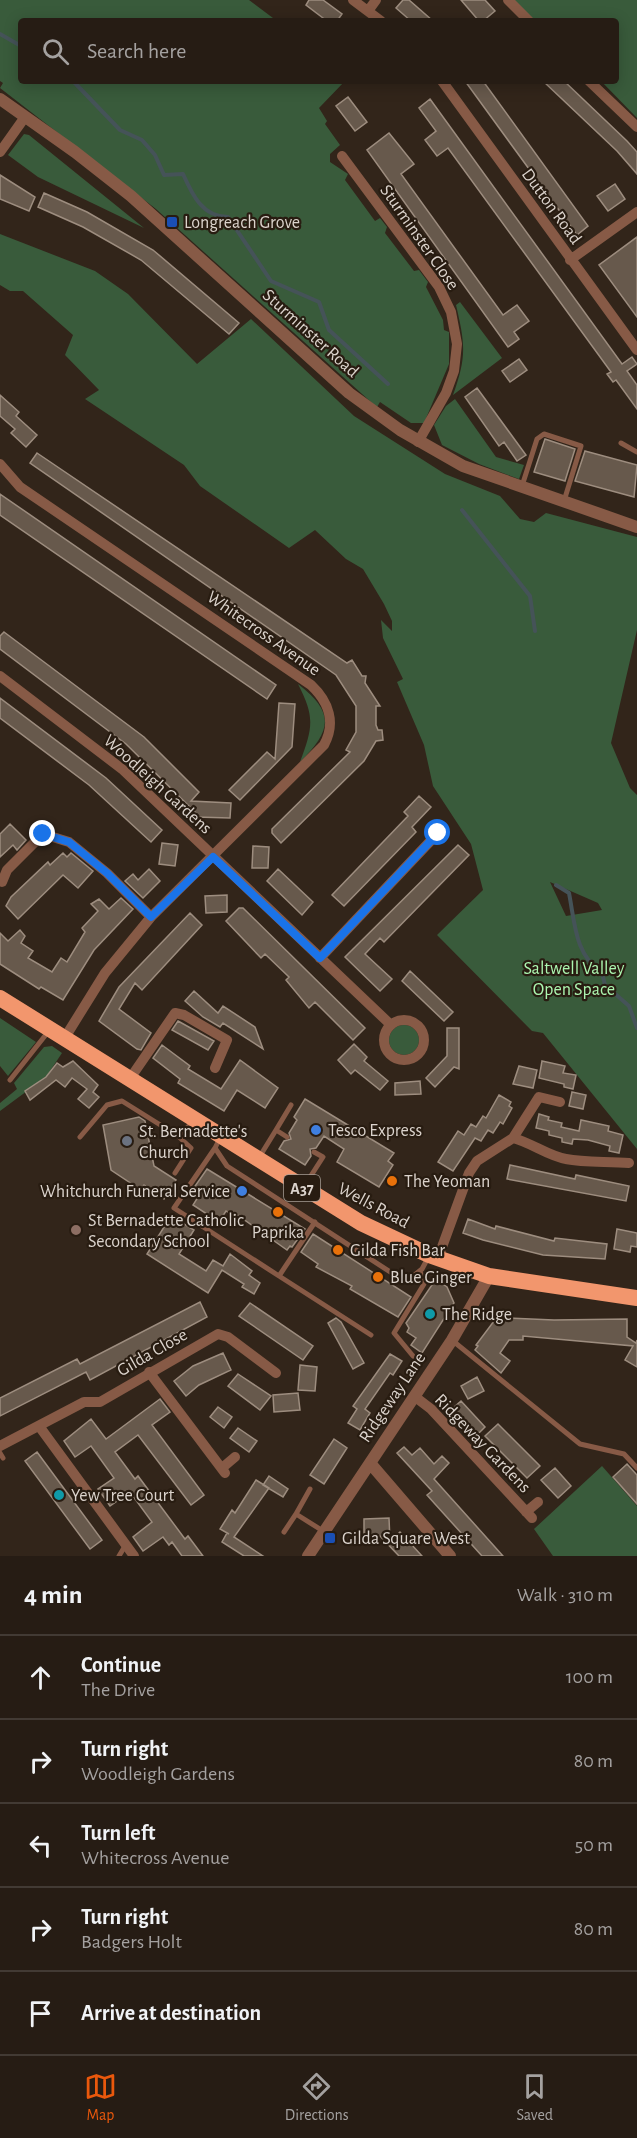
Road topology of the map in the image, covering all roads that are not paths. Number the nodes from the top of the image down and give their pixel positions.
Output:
1 (352, 0) edge
2 (376, 0) edge
3 (508, 0) edge
4 (368, 11) junction
5 (377, 18) edge
6 (526, 18) edge
7 (444, 84) edge
8 (592, 84) edge
9 (0, 99) edge
10 (25, 117) junction
11 (637, 127) edge
12 (0, 152) edge
13 (342, 156) dead end
14 (637, 212) edge
15 (570, 260) junction
16 (637, 350) edge
17 (418, 442) junction
18 (621, 443) dead end
19 (637, 452) edge
20 (0, 464) edge
21 (522, 487) junction
22 (564, 501) junction
23 (637, 527) edge
24 (0, 676) edge
25 (438, 833) dead end
26 (213, 857) junction
27 (2, 882) dead end
28 (151, 917) junction
29 (320, 958) junction
30 (0, 998) edge
31 (391, 1025) dead end
32 (57, 1034) junction
33 (215, 1068) dead end
34 (10, 1080) dead end
35 (129, 1080) junction
36 (560, 1102) dead end
37 (291, 1105) dead end
38 (194, 1120) junction
39 (276, 1130) junction
40 (178, 1136) junction
41 (80, 1137) dead end
42 (287, 1137) dead end
43 (513, 1138) junction
44 (218, 1142) junction
45 (314, 1152) dead end
46 (257, 1160) junction
47 (629, 1163) dead end
48 (175, 1173) dead end
49 (303, 1188) junction
50 (315, 1222) junction
51 (433, 1256) junction
52 (420, 1271) junction
53 (279, 1276) junction
54 (489, 1276) junction
55 (637, 1298) edge
56 (371, 1335) dead end
57 (452, 1340) junction
58 (413, 1356) dead end
59 (149, 1372) junction
60 (276, 1373) dead end
61 (414, 1396) junction
62 (39, 1426) junction
63 (0, 1446) edge
64 (235, 1457) dead end
65 (370, 1463) junction
66 (637, 1468) edge
67 (310, 1489) dead end
68 (538, 1502) dead end
69 (296, 1514) junction
70 (284, 1532) dead end
71 (324, 1532) junction
72 (126, 1545) junction
73 (119, 1556) edge
74 (134, 1556) edge
75 (309, 1556) edge
76 (450, 1556) edge

1 - 4 street
2 - 4 street
3 - 6 street
4 - 5 street
7 - 15 street, Dutton Road
8 - 11 street
9 - 10 street, Sturminster Road
10 - 12 street
10 - 17 street, Sturminster Road
13 - 17 street, Sturminster Close
14 - 15 street
15 - 16 street, Dutton Road
17 - 21 street, Sturminster Road
18 - 19 lane
20 - 26 street, Whitecross Avenue
21 - 22 street, Sturminster Road
21 - 22 lane
22 - 23 street, Sturminster Road
24 - 26 street, Woodleigh Gardens
25 - 29 street
26 - 28 street, Whitecross Avenue
26 - 29 street, Woodleigh Gardens
27 - 28 street
28 - 32 street, Whitecross Avenue
29 - 31 street, Woodleigh Gardens
30 - 32 highway, Wells Road / A37
32 - 34 lane
32 - 35 highway, Wells Road / A37
33 - 35 street
35 - 38 highway, Wells Road / A37
36 - 43 street
37 - 39 lane
38 - 40 lane
38 - 44 highway, Wells Road / A37
39 - 42 lane
39 - 46 lane
40 - 41 lane
40 - 48 lane
43 - 47 street
43 - 51 street
44 - 46 highway, Wells Road / A37
44 - 50 lane
44 - 53 lane
45 - 49 lane
46 - 49 highway, Wells Road / A37
49 - 51 highway, Wells Road / A37
50 - 52 lane
50 - 53 lane
51 - 52 lane
51 - 54 highway, Wells Road / A37
52 - 58 lane
53 - 56 lane
54 - 55 highway, Wells Road / A37
54 - 57 street, Ridgeway Lane
57 - 61 street, Ridgeway Lane
57 - 66 lane
59 - 60 street, Gilda Close
59 - 62 street, Gilda Close
59 - 64 street
61 - 65 street, Ridgeway Lane
61 - 68 street, Ridgeway Gardens
62 - 63 street, Gilda Close
62 - 72 street
65 - 71 street
65 - 76 street, Ridgeway Lane
67 - 69 lane
69 - 70 lane
69 - 71 lane
71 - 75 street
72 - 73 lane
72 - 74 street

